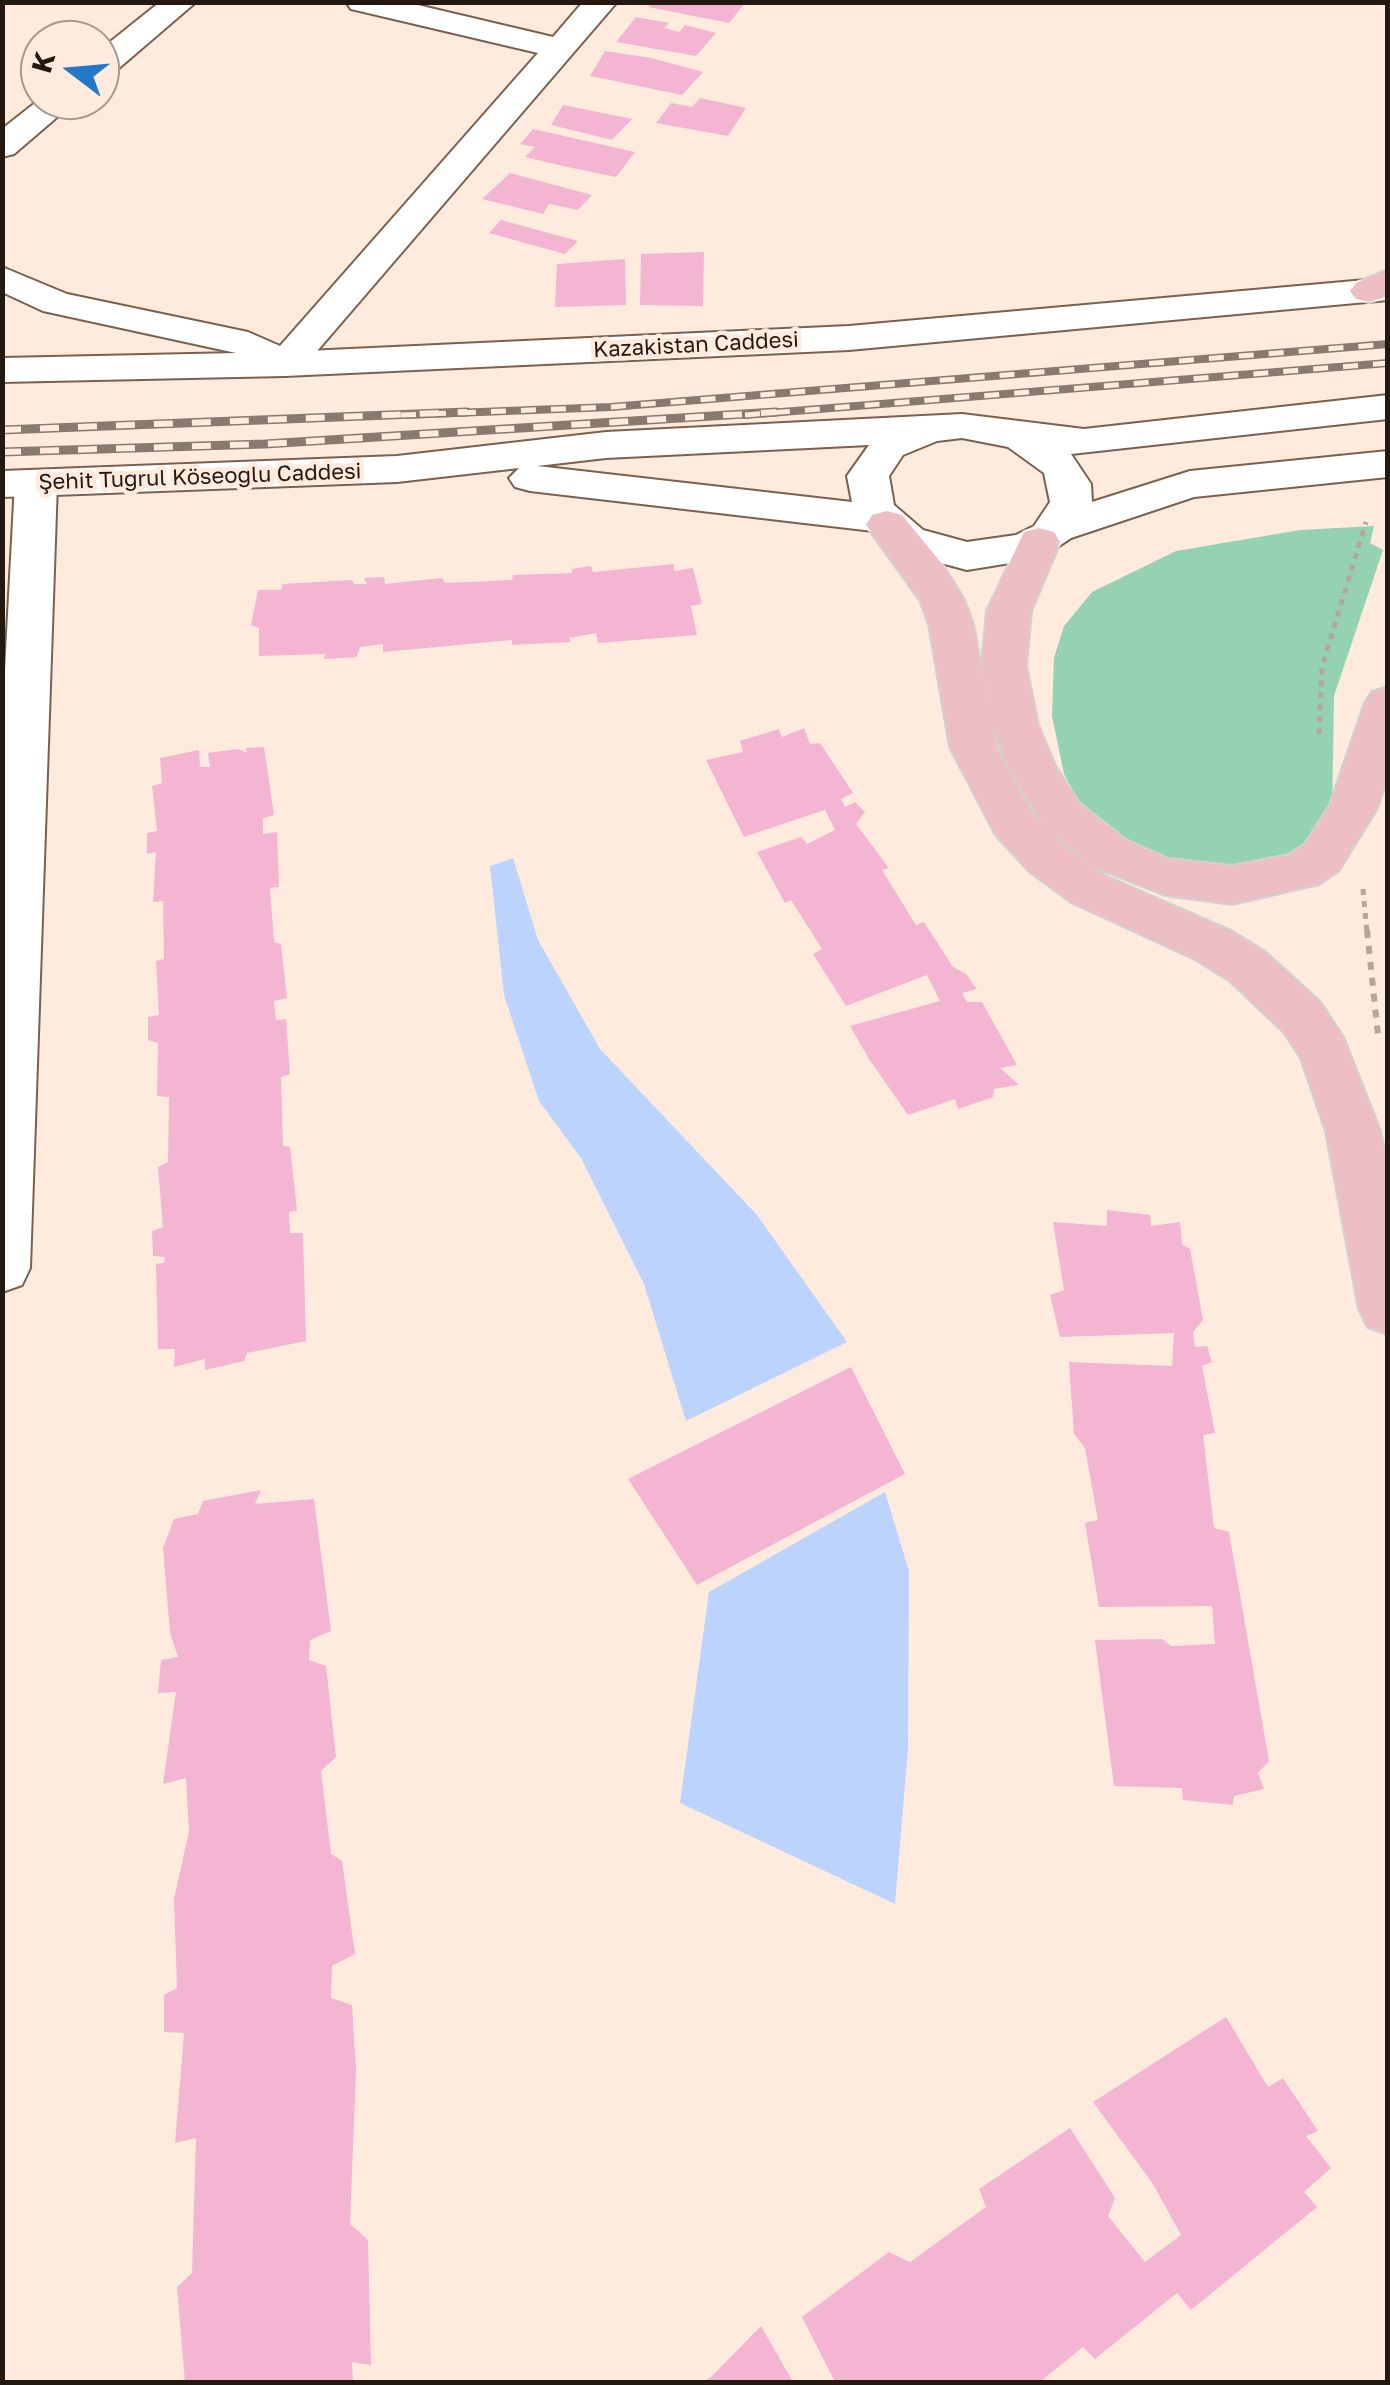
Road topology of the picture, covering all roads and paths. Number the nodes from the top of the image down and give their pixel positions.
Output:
1 (180, 2) edge
2 (362, 2) edge
3 (601, 2) edge
4 (558, 48) junction
5 (120, 52) edge
6 (35, 120) edge
7 (2, 147) edge
8 (2, 278) edge
9 (1381, 287) edge
10 (285, 364) junction
11 (2, 370) edge
12 (1388, 407) edge
13 (930, 429) junction
14 (1020, 437) junction
15 (1388, 464) edge
16 (397, 469) junction
17 (19, 484) edge
18 (884, 522) junction
19 (1366, 522) dead end
20 (1048, 535) junction
21 (1388, 703) edge
22 (1319, 737) dead end
23 (1322, 856) junction
24 (1379, 1049) dead end
25 (2, 1268) edge
26 (1388, 1308) edge

1 - 5 main road
2 - 4 main road
3 - 4 main road
4 - 10 main road
6 - 7 main road
8 - 10 main road
9 - 10 main road, Kazakistan Caddesi
10 - 11 main road, Kazakistan Caddesi
12 - 14 main road
13 - 14 main road
13 - 16 main road
13 - 18 main road
14 - 20 main road
15 - 20 main road
16 - 17 main road, Şehit Tuğrul Köseoğlu Caddesi
16 - 18 main road
17 - 25 main road
18 - 20 main road
18 - 26 main road
19 - 22 path
20 - 23 main road
21 - 23 main road
23 - 24 path

